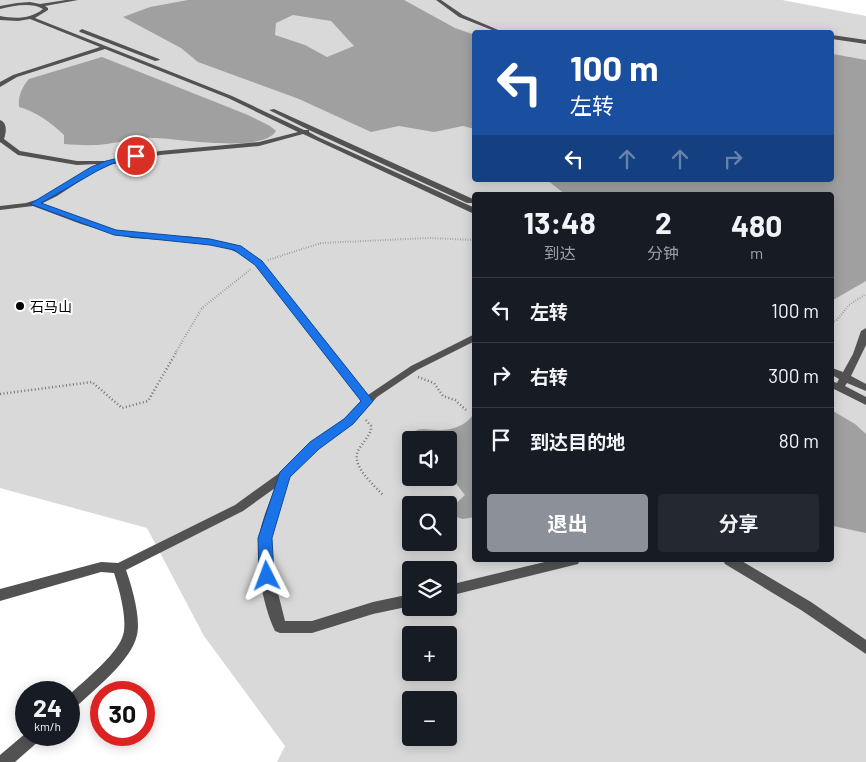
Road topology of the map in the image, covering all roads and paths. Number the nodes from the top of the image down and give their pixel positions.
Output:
1 (76, 0) edge
2 (438, 0) edge
3 (0, 3) edge
4 (14, 5) junction
5 (42, 5) junction
6 (0, 8) edge
7 (38, 15) junction
8 (29, 17) junction
9 (0, 18) edge
10 (495, 30) edge
11 (834, 37) edge
12 (866, 42) edge
13 (116, 44) junction
14 (106, 48) junction
15 (0, 85) edge
16 (0, 122) edge
17 (312, 128) junction
18 (303, 132) junction
19 (109, 162) junction
20 (472, 203) edge
21 (34, 204) junction
22 (0, 208) edge
23 (472, 210) edge
24 (472, 240) edge
25 (259, 263) junction
26 (866, 294) edge
27 (834, 322) edge
28 (866, 331) edge
29 (472, 339) edge
30 (408, 372) junction
31 (834, 372) edge
32 (845, 378) junction
33 (836, 386) edge
34 (866, 388) edge
35 (0, 394) edge
36 (367, 401) junction
37 (866, 401) edge
38 (466, 410) dead end
39 (357, 412) junction
40 (285, 475) junction
41 (383, 495) dead end
42 (566, 562) edge
43 (732, 562) edge
44 (119, 568) junction
45 (457, 589) edge
46 (0, 595) edge
47 (402, 602) edge
48 (866, 648) edge
49 (80, 693) edge
50 (22, 746) edge
51 (3, 762) edge

1 - 5 street
2 - 10 street
3 - 4 street
4 - 5 street
4 - 6 street
5 - 7 street
7 - 8 street
7 - 13 street
8 - 9 street
8 - 14 street
11 - 12 street
13 - 14 street
13 - 17 street
14 - 15 street
14 - 18 street
16 - 19 street
17 - 18 street
17 - 20 street
18 - 19 street
18 - 23 street
19 - 21 street
21 - 22 street
21 - 25 street
24 - 25 path
25 - 35 path
25 - 36 street
26 - 27 path
28 - 32 street
29 - 30 street
30 - 36 street
30 - 38 path
31 - 32 street
32 - 33 street
32 - 34 street
33 - 37 street
36 - 39 street
39 - 40 street
39 - 41 path
40 - 44 street
40 - 47 street
42 - 45 street
43 - 48 street
44 - 46 street
44 - 49 street
50 - 51 street

